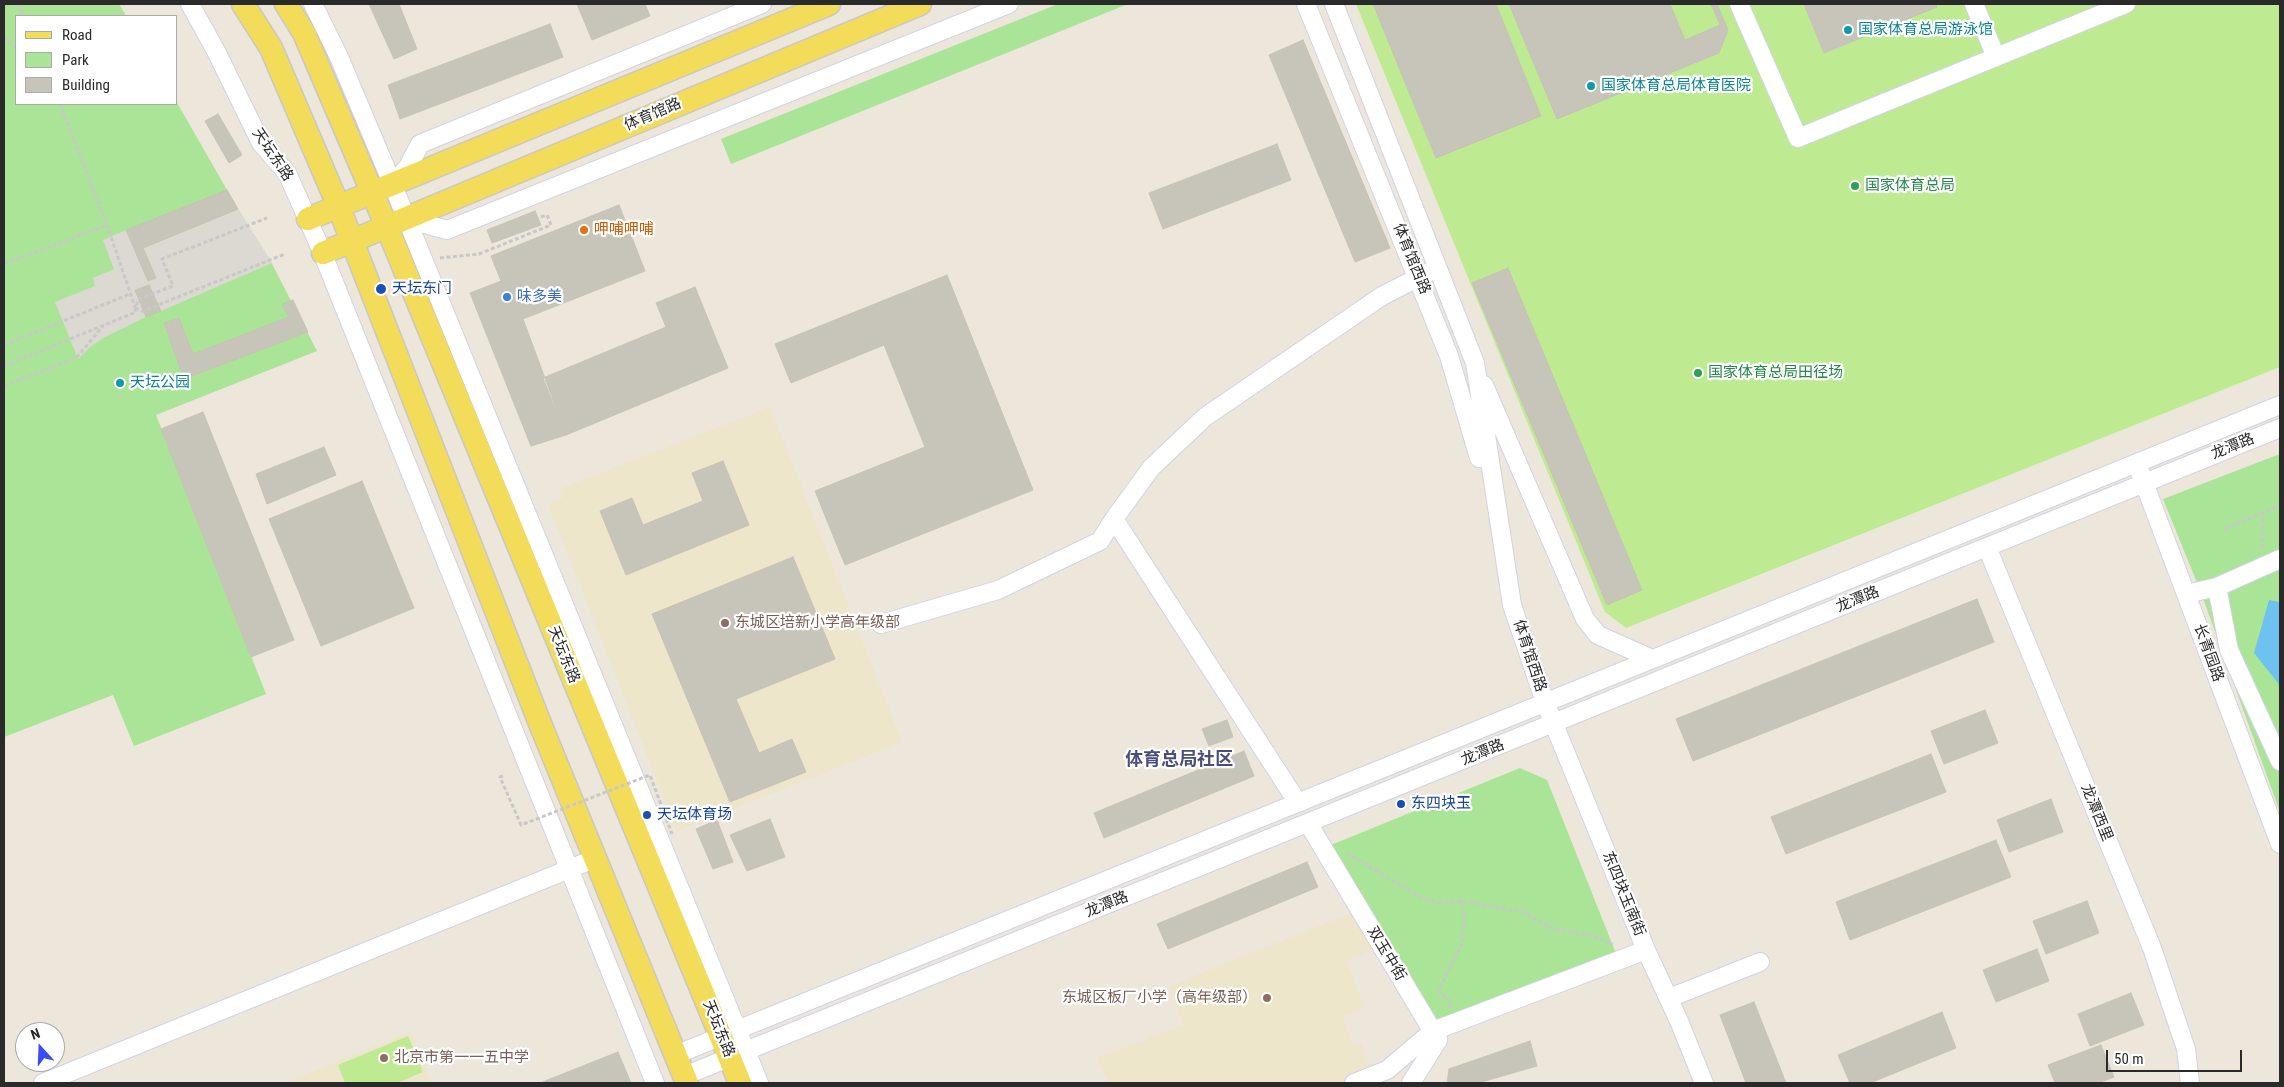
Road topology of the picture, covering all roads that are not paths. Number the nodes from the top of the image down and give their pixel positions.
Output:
1 (190, 4) edge
2 (244, 4) edge
3 (286, 4) edge
4 (313, 4) edge
5 (762, 4) edge
6 (829, 4) edge
7 (920, 4) edge
8 (1009, 4) edge
9 (1306, 4) edge
10 (1334, 4) edge
11 (1739, 4) edge
12 (1974, 4) edge
13 (2126, 4) edge
14 (1996, 57) junction
15 (392, 183) junction
16 (372, 192) junction
17 (338, 205) junction
18 (308, 219) junction
19 (397, 223) junction
20 (352, 240) junction
21 (323, 253) junction
22 (1437, 268) junction
23 (1418, 276) junction
24 (1474, 363) junction
25 (2280, 405) edge
26 (2280, 428) edge
27 (2136, 462) junction
28 (2144, 482) junction
29 (1114, 519) junction
30 (1498, 521) junction
31 (1987, 547) junction
32 (2280, 559) edge
33 (2217, 587) junction
34 (2186, 594) junction
35 (881, 624) dead end
36 (1652, 659) junction
37 (1545, 702) junction
38 (1553, 724) junction
39 (2280, 761) edge
40 (1298, 803) junction
41 (1308, 823) junction
42 (2280, 844) edge
43 (594, 859) junction
44 (569, 869) junction
45 (1646, 950) junction
46 (1760, 962) dead end
47 (1668, 998) junction
48 (1433, 1031) junction
49 (729, 1032) junction
50 (675, 1055) junction
51 (738, 1055) junction
52 (686, 1080) edge
53 (43, 1083) edge
54 (655, 1083) edge
55 (740, 1083) edge
56 (759, 1083) edge
57 (1354, 1083) edge
58 (1410, 1083) edge
59 (1704, 1083) edge
60 (2190, 1083) edge

1 - 18 street, 天坛东路
2 - 17 main road
3 - 16 main road, 天坛东路
4 - 15 street
5 - 15 street
6 - 15 main road
7 - 19 main road, 体育馆路
8 - 19 street
9 - 23 street, 体育馆西路
10 - 22 street, 体育馆西路
11 - 14 street
12 - 14 street
13 - 14 street
15 - 16 main road
15 - 19 street
16 - 17 main road
16 - 19 main road, 天坛东路
17 - 18 main road
17 - 20 main road
18 - 21 street, 天坛东路
19 - 20 main road
19 - 49 main road, 天坛东路
20 - 21 main road
20 - 43 main road
21 - 44 street, 天坛东路
22 - 23 street
22 - 24 street, 体育馆西路
23 - 29 street
23 - 30 street, 体育馆西路
24 - 30 street, 体育馆西路
24 - 36 street
25 - 27 street, 龙潭路
26 - 28 street, 龙潭路
27 - 28 street, 长青园路
27 - 36 street, 龙潭路
28 - 31 street, 龙潭路
28 - 34 street, 长青园路
29 - 35 street
29 - 40 street
30 - 37 street, 体育馆西路
31 - 38 street, 龙潭路
31 - 60 street, 龙潭西里
32 - 33 street
33 - 34 street
33 - 39 street
34 - 42 street, 长青园路
36 - 37 street, 龙潭路
37 - 38 street, 东四块玉南街
37 - 40 street, 龙潭路
38 - 41 street, 龙潭路
38 - 45 street, 东四块玉南街
40 - 49 street, 龙潭路
41 - 48 street, 双玉中街
41 - 51 street, 龙潭路
43 - 44 street
43 - 50 main road
44 - 53 street
44 - 54 street, 天坛东路
45 - 47 street, 东四块玉南街
45 - 48 street
46 - 47 street
47 - 59 street, 东四块玉南街
48 - 57 street
48 - 58 street
49 - 50 street, 龙潭路
49 - 51 main road, 天坛东路
50 - 52 main road
51 - 52 street, 龙潭路
51 - 55 main road, 天坛东路
51 - 56 street

